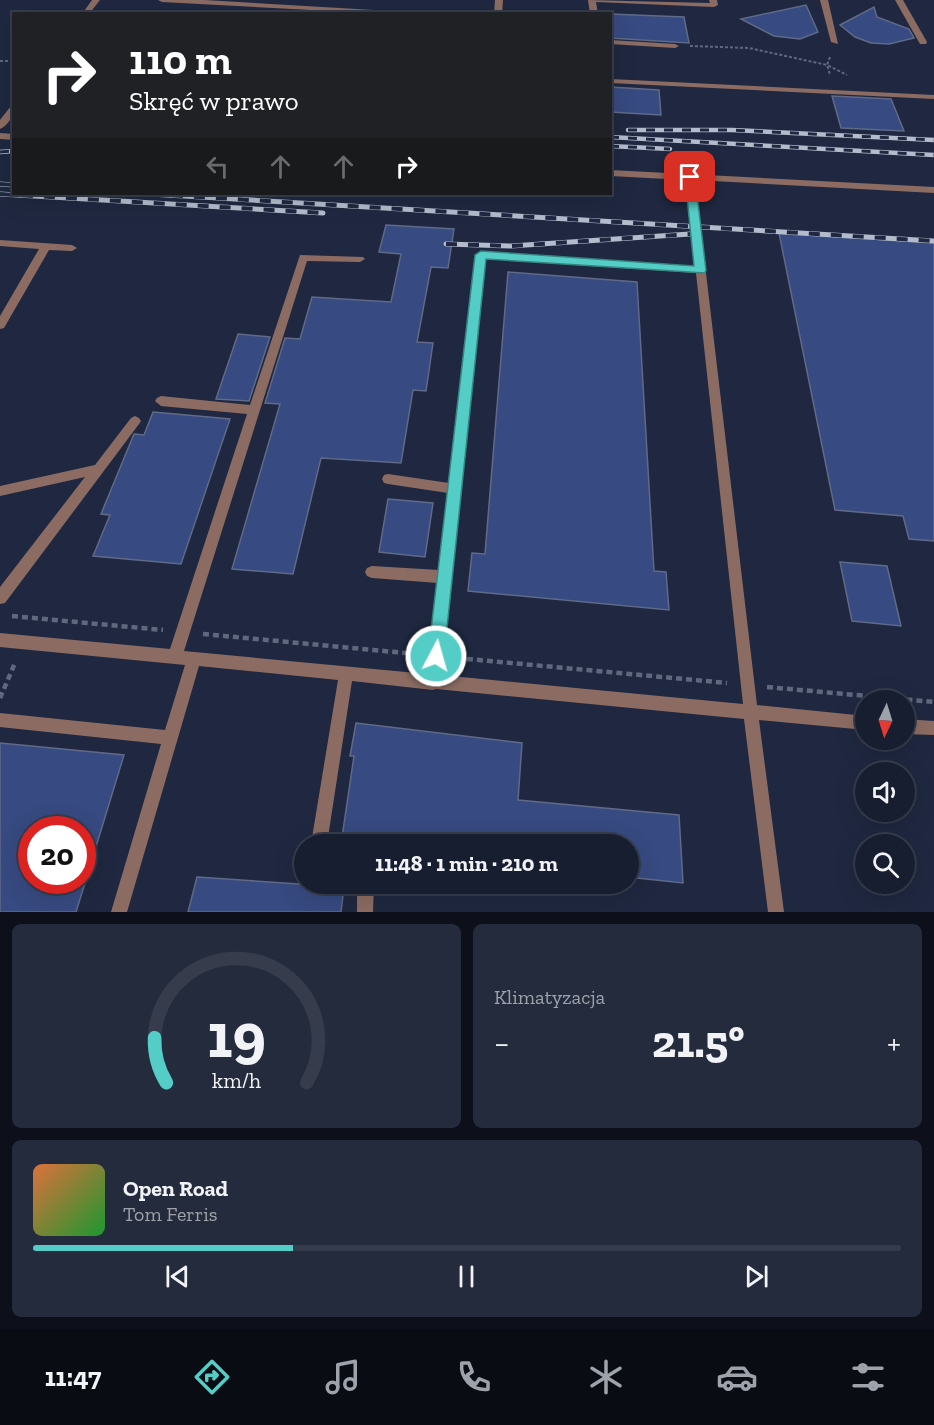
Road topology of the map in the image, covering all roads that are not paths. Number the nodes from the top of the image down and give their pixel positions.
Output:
1 (162, 0) edge
2 (592, 0) edge
3 (713, 0) edge
4 (824, 0) edge
5 (899, 0) edge
6 (400, 12) edge
7 (612, 42) edge
8 (835, 42) dead end
9 (923, 42) dead end
10 (675, 46) road end
11 (612, 81) edge
12 (934, 98) edge
13 (12, 111) edge
14 (0, 126) edge
15 (612, 172) edge
16 (690, 177) junction
17 (934, 190) edge
18 (0, 243) edge
19 (46, 246) junction
20 (72, 248) dead end
21 (360, 259) dead end
22 (701, 270) junction
23 (0, 325) edge
24 (161, 400) dead end
25 (254, 410) junction
26 (135, 421) dead end
27 (98, 469) junction
28 (388, 479) dead end
29 (455, 489) junction
30 (0, 491) edge
31 (372, 572) dead end
32 (445, 578) junction
33 (0, 598) edge
34 (0, 640) edge
35 (175, 657) junction
36 (194, 659) junction
37 (346, 674) junction
38 (433, 683) junction
39 (751, 713) junction
40 (0, 720) edge
41 (855, 722) edge
42 (915, 727) edge
43 (934, 728) edge
44 (171, 738) junction
45 (321, 834) edge
46 (365, 894) edge
47 (119, 912) edge
48 (364, 912) edge
49 (776, 912) edge

1 - 6 lane
2 - 3 lane
4 - 8 lane
5 - 9 lane
7 - 10 lane
11 - 12 lane
13 - 14 lane
15 - 16 lane
16 - 17 lane
16 - 22 lane
18 - 19 lane
19 - 20 lane
19 - 23 lane
21 - 25 lane
22 - 29 lane
22 - 39 lane
24 - 25 lane
25 - 35 lane
26 - 27 lane
27 - 30 lane
27 - 33 lane
28 - 29 lane
29 - 32 lane
31 - 32 lane
32 - 38 lane
34 - 35 lane
35 - 36 lane
36 - 37 lane
36 - 44 lane
37 - 38 lane
37 - 45 lane
38 - 39 lane
39 - 41 lane
39 - 49 lane
40 - 44 lane
42 - 43 lane
44 - 47 lane
46 - 48 lane

